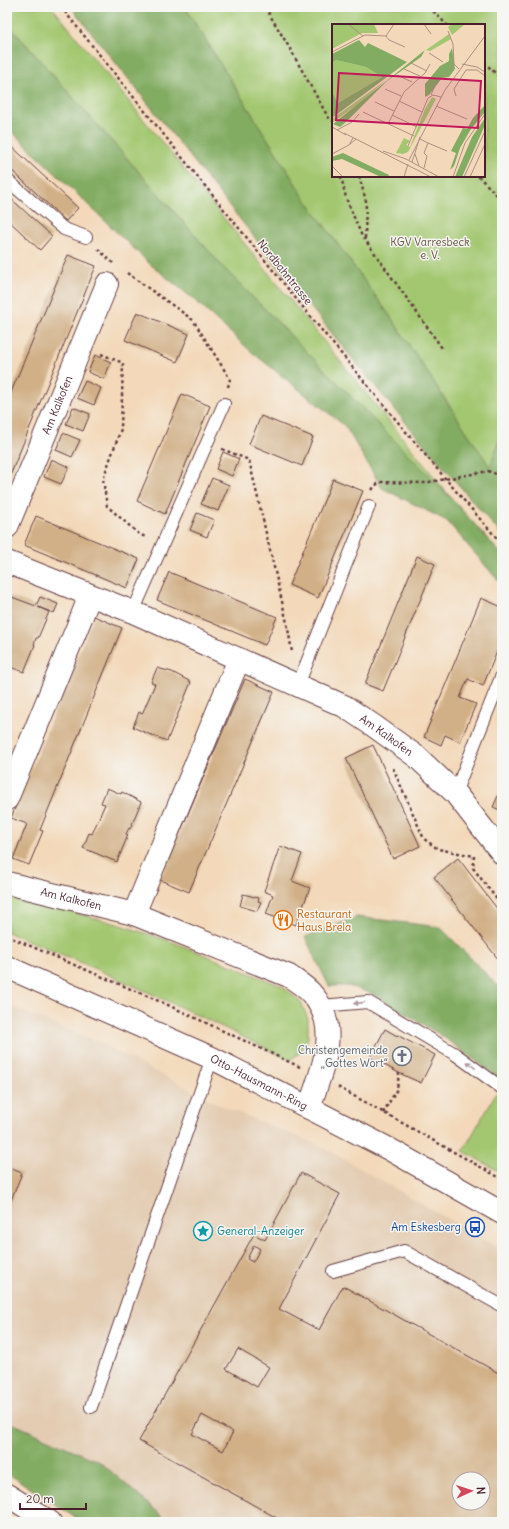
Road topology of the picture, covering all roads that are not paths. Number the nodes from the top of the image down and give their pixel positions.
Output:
1 (7, 180) edge
2 (86, 237) road end
3 (107, 284) dead end
4 (224, 404) road end
5 (369, 506) road end
6 (7, 526) edge
7 (7, 562) edge
8 (90, 596) junction
9 (133, 612) junction
10 (239, 659) junction
11 (502, 675) edge
12 (298, 685) junction
13 (455, 793) junction
14 (7, 799) edge
15 (502, 853) edge
16 (7, 883) edge
17 (134, 914) junction
18 (7, 967) edge
19 (321, 1006) junction
20 (212, 1058) junction
21 (502, 1088) edge
22 (309, 1108) junction
23 (502, 1212) edge
24 (334, 1271) dead end
25 (502, 1306) edge
26 (92, 1407) dead end
27 (7, 1494) edge
28 (50, 1522) edge

1 - 2 lane
3 - 6 main road, Am Kalkofen
4 - 9 lane
5 - 12 lane
7 - 8 main road, Am Kalkofen
8 - 9 main road, Am Kalkofen
8 - 14 main road
9 - 10 main road, Am Kalkofen
10 - 12 main road, Am Kalkofen
10 - 17 main road
11 - 13 lane
12 - 13 main road, Am Kalkofen
13 - 15 main road, Am Kalkofen
16 - 17 main road, Am Kalkofen
17 - 19 main road, Am Kalkofen
18 - 20 main road, Otto-Hausmann-Ring
21 -> 19 lane
19 - 22 main road, Am Kalkofen
20 - 22 main road, Otto-Hausmann-Ring
20 - 26 lane
22 - 23 main road, Otto-Hausmann-Ring
24 - 25 lane
27 - 28 main road

